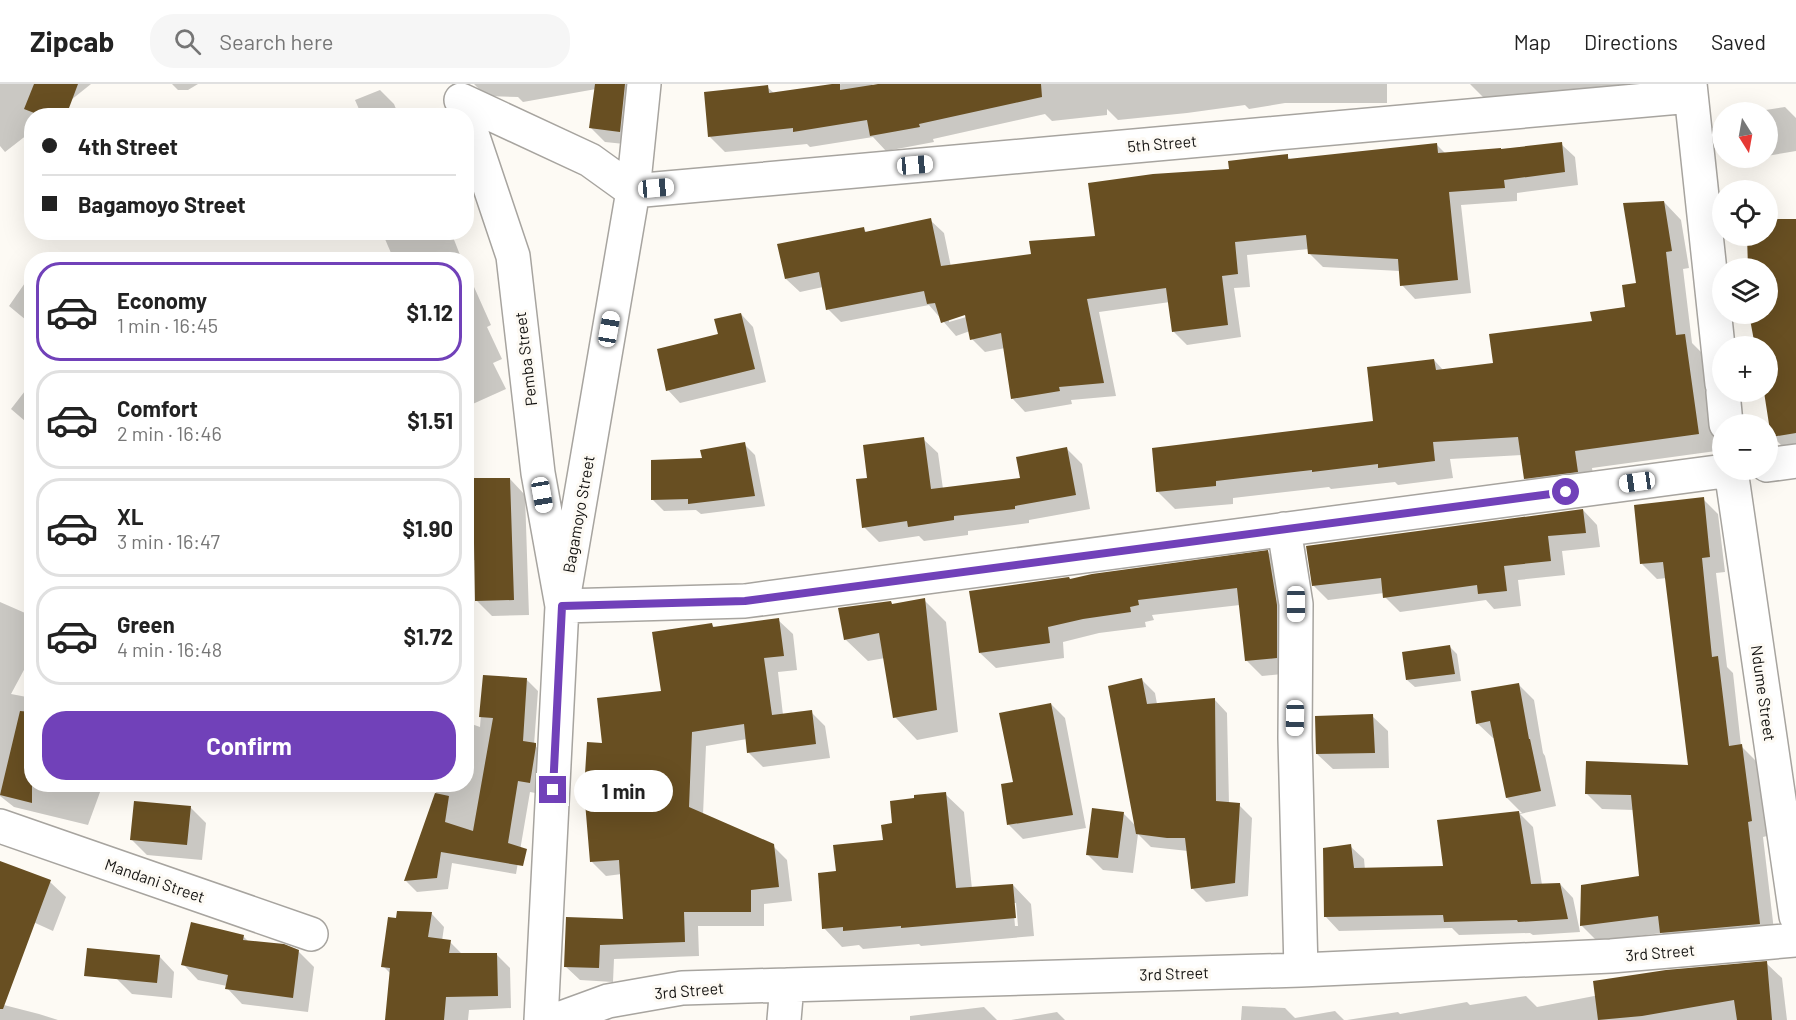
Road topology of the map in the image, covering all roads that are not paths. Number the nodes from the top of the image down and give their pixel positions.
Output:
1 (644, 84) edge
2 (1691, 90) edge
3 (474, 110) edge
4 (474, 142) edge
5 (633, 190) junction
6 (1717, 336) edge
7 (1796, 461) edge
8 (1778, 463) edge
9 (1712, 473) edge
10 (1733, 480) edge
11 (1284, 529) junction
12 (562, 606) junction
13 (0, 826) edge
14 (1796, 916) edge
15 (311, 934) dead end
16 (1796, 940) edge
17 (1301, 970) junction
18 (787, 985) junction
19 (541, 1020) edge
20 (556, 1020) edge
21 (784, 1020) edge

1 - 5 street, Bagamoyo Street
2 - 5 street, 5th Street
2 - 6 street
3 - 5 street
4 - 12 street, Pemba Street
5 - 12 street, Bagamoyo Street
7 - 8 street
9 - 11 street
10 - 14 street, Ndume Street
11 - 12 street
11 - 17 street
12 - 19 street, Bagamoyo Street
13 - 15 street, Mandani Street
16 - 17 street, 3rd Street
17 - 18 street, 3rd Street
18 - 20 street, 3rd Street
18 - 21 street

